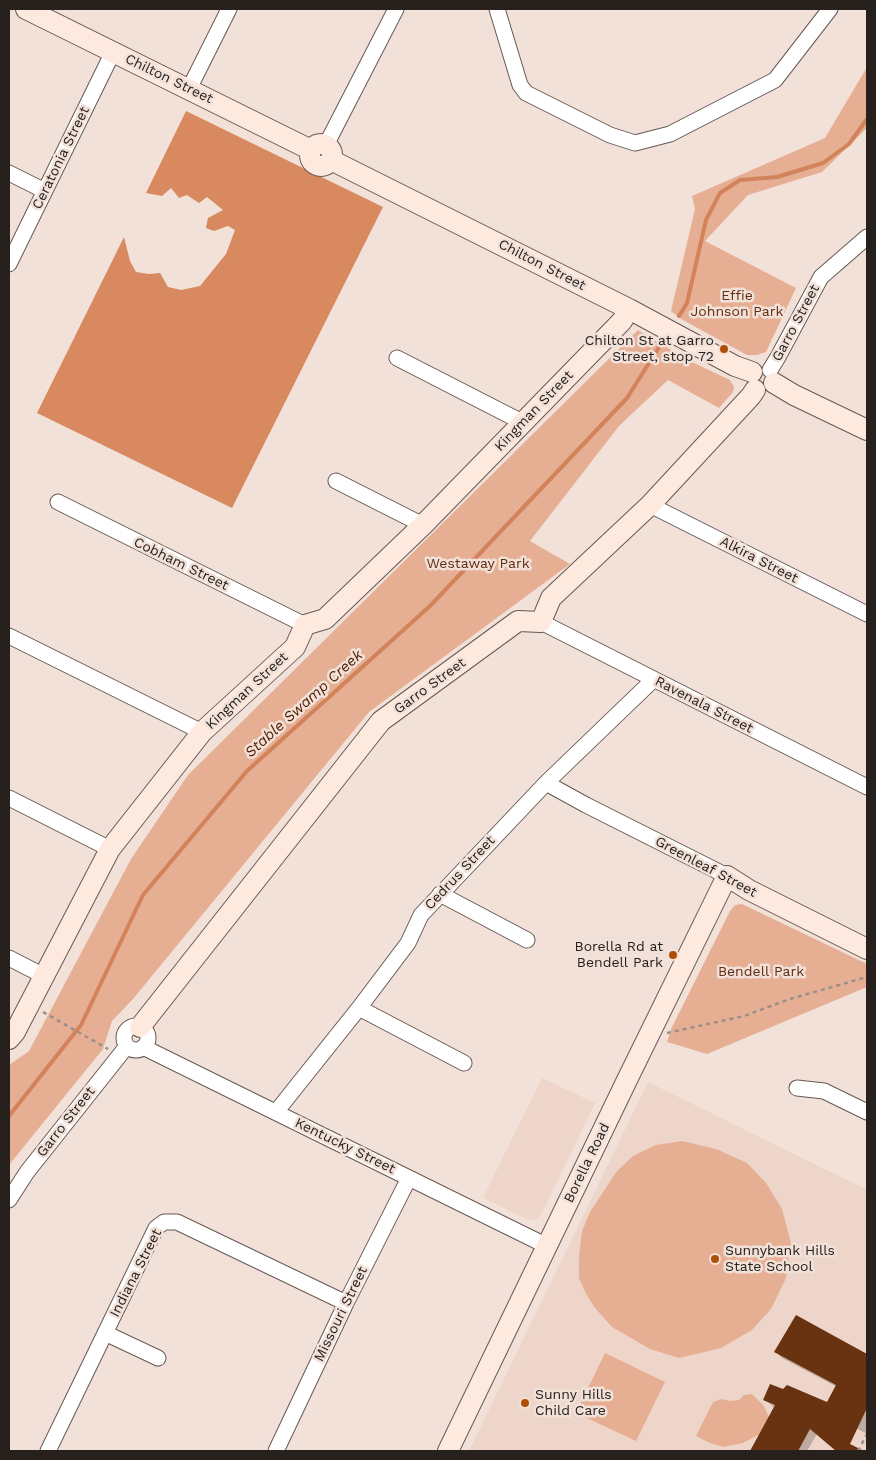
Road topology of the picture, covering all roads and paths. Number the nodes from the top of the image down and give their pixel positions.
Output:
1 (26, 9) edge
2 (229, 9) edge
3 (396, 9) edge
4 (497, 9) edge
5 (830, 9) edge
6 (55, 15) edge
7 (113, 52) junction
8 (189, 89) junction
9 (323, 152) junction
10 (9, 173) edge
11 (45, 191) junction
12 (867, 238) edge
13 (9, 264) edge
14 (629, 309) junction
15 (397, 358) dead end
16 (763, 379) junction
17 (522, 422) junction
18 (867, 430) edge
19 (336, 481) dead end
20 (58, 502) dead end
21 (650, 505) junction
22 (423, 525) junction
23 (867, 614) edge
24 (541, 622) junction
25 (305, 625) junction
26 (9, 636) edge
27 (653, 680) junction
28 (202, 732) junction
29 (546, 783) junction
30 (867, 787) edge
31 (9, 798) edge
32 (110, 848) junction
33 (727, 876) junction
34 (440, 894) junction
35 (527, 940) dead end
36 (867, 949) edge
37 (9, 958) edge
38 (44, 976) junction
39 (867, 977) edge
40 (359, 1008) junction
41 (56, 1019) dead end
42 (140, 1027) junction
43 (667, 1034) dead end
44 (9, 1039) edge
45 (98, 1043) dead end
46 (127, 1046) junction
47 (143, 1047) junction
48 (464, 1063) dead end
49 (797, 1088) dead end
50 (276, 1112) junction
51 (867, 1112) edge
52 (409, 1178) junction
53 (9, 1200) edge
54 (547, 1246) junction
55 (346, 1303) junction
56 (105, 1333) junction
57 (158, 1358) dead end
58 (867, 1434) edge
59 (48, 1451) edge
60 (276, 1451) edge
61 (448, 1451) edge
62 (858, 1451) edge

1 - 6 street, Chilton Street
2 - 8 street
3 - 9 street
4 - 5 street
6 - 7 street, Chilton Street
7 - 8 street, Chilton Street
7 - 11 street, Ceratonia Street
8 - 9 street, Chilton Street
9 - 14 street, Chilton Street
10 - 11 street
11 - 13 street, Ceratonia Street
12 - 16 street, Garro Street
14 - 16 street, Chilton Street
14 - 17 street, Kingman Street
15 - 17 street
16 - 18 street, Chilton Street
16 - 21 street, Garro Street
17 - 22 street, Kingman Street
19 - 22 street
20 - 25 street, Cobham Street
21 - 23 street, Alkira Street
21 - 24 street, Garro Street
22 - 25 street, Kingman Street
24 - 27 street, Ravenala Street
24 - 42 street, Garro Street
25 - 28 street, Kingman Street
26 - 28 street
27 - 29 street, Cedrus Street
27 - 30 street, Ravenala Street
28 - 32 street, Kingman Street
29 - 33 street, Greenleaf Street
29 - 34 street, Cedrus Street
31 - 32 street
32 - 38 street, Kingman Street
33 - 36 street, Greenleaf Street
33 - 54 street, Borella Road
34 - 35 street
34 - 40 street, Cedrus Street
37 - 38 street
38 - 44 street, Kingman Street
39 - 43 path
40 - 48 street
40 - 50 street, Cedrus Street
41 - 45 path
42 - 46 street
42 - 47 street
46 - 47 street
46 - 53 street, Garro Street
47 - 50 street, Kentucky Street
49 - 51 street
50 - 52 street, Kentucky Street
52 - 54 street, Kentucky Street
52 - 55 street, Missouri Street
54 - 61 street, Borella Road
55 - 56 street, Indiana Street
55 - 60 street, Missouri Street
56 - 57 street
56 - 59 street, Indiana Street
58 - 62 path

